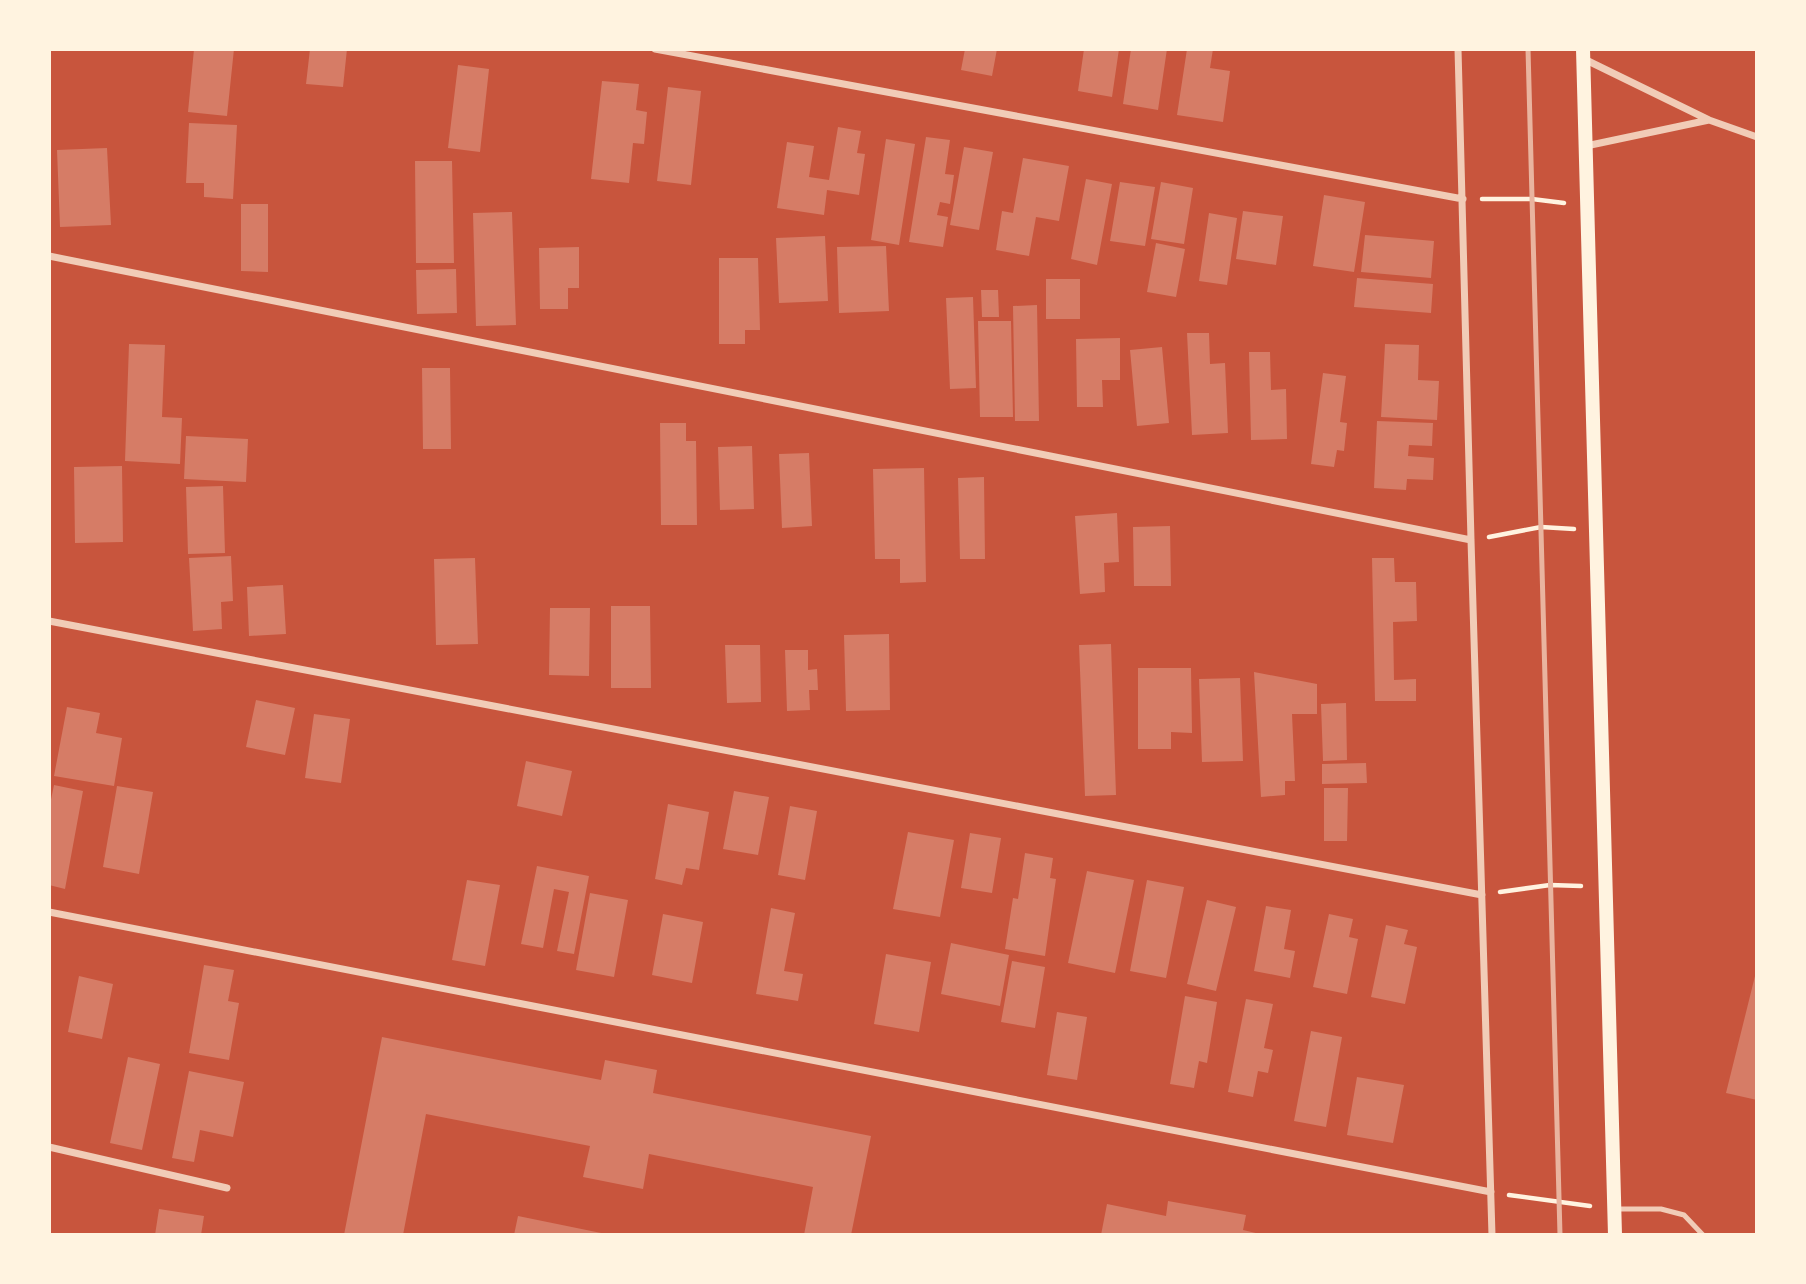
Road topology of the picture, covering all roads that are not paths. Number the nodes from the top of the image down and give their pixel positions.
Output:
1 (655, 49) edge
2 (1458, 49) edge
3 (1583, 54) edge
4 (1709, 120) junction
5 (1757, 137) edge
6 (1586, 146) junction
7 (1463, 199) junction
8 (49, 256) edge
9 (1471, 540) junction
10 (49, 621) edge
11 (1482, 895) junction
12 (49, 912) edge
13 (49, 1147) edge
14 (227, 1188) dead end
15 (1491, 1192) junction
16 (1615, 1209) junction
17 (1492, 1235) edge
18 (1615, 1235) edge
19 (1703, 1235) edge

1 - 7 street
2 - 7 street
3 - 4 street
3 - 6 main road
4 - 5 street
4 - 6 street
6 - 16 main road
7 - 9 street
8 - 9 street
9 - 11 street
10 - 11 street
11 - 15 street
12 - 15 street
13 - 14 street
15 - 17 street
16 - 18 main road
16 - 19 lane

